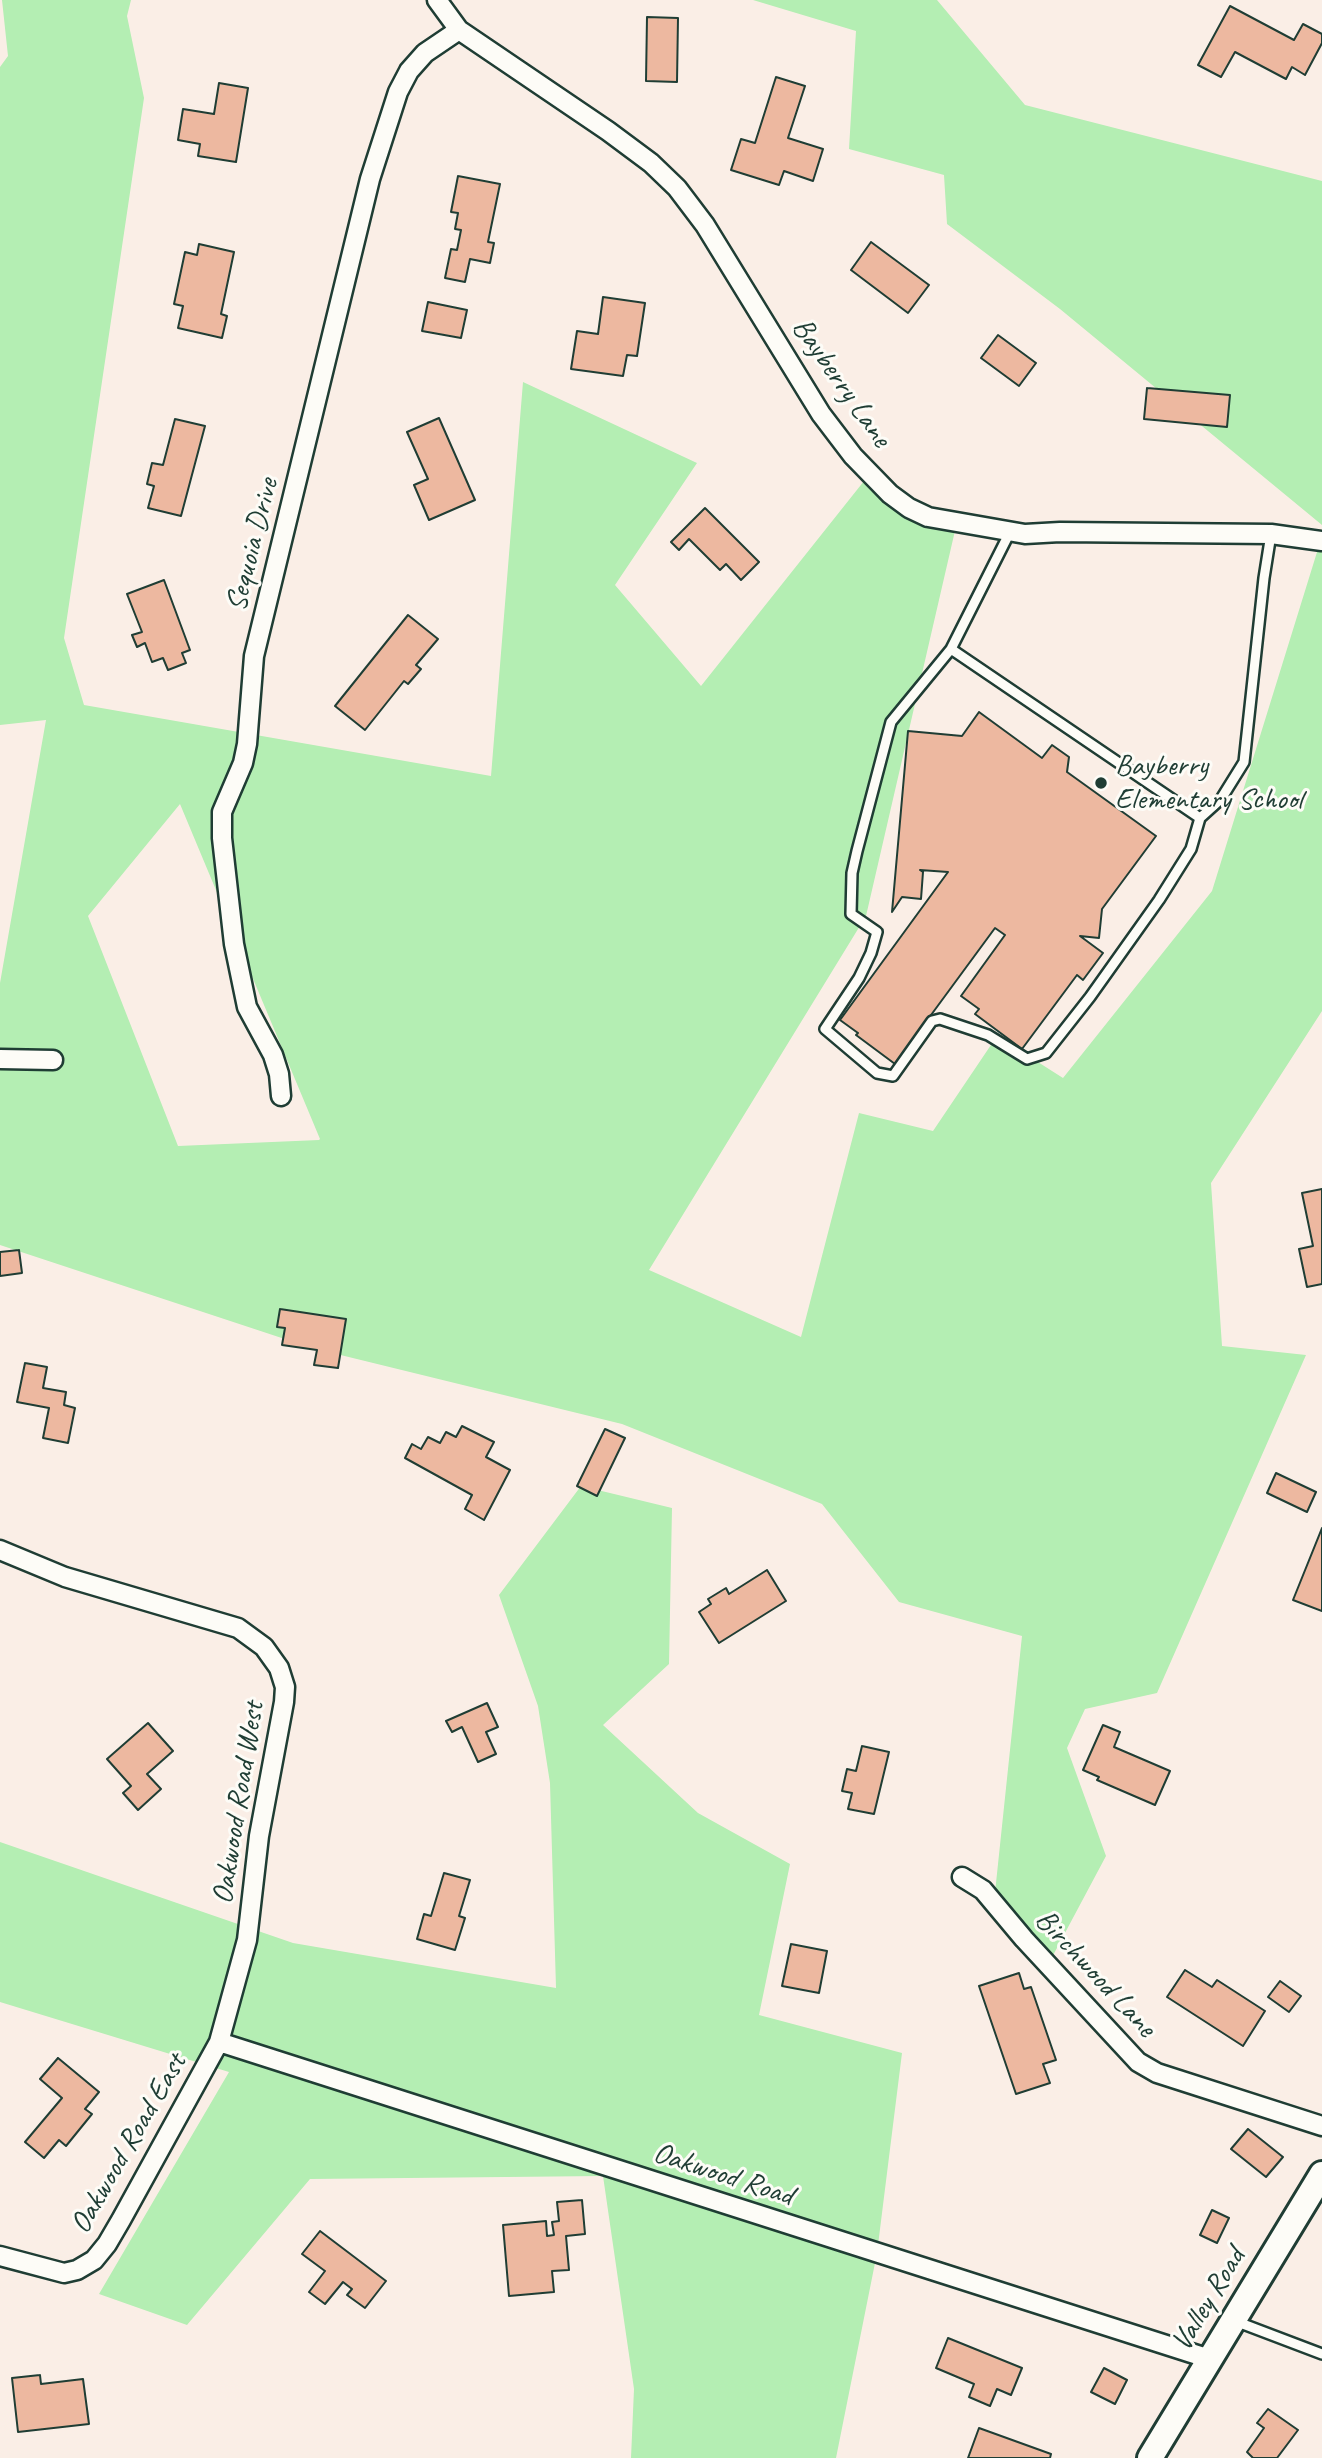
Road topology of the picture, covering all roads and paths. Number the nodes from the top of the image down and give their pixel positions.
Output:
1 (437, 0) edge
2 (459, 30) junction
3 (1011, 531) junction
4 (1271, 534) junction
5 (1322, 541) edge
6 (951, 649) junction
7 (1200, 818) junction
8 (0, 1059) edge
9 (53, 1060) dead end
10 (281, 1096) dead end
11 (0, 1550) edge
12 (962, 1877) dead end
13 (219, 2042) junction
14 (1322, 2126) edge
15 (1322, 2174) edge
16 (0, 2256) edge
17 (1233, 2320) junction
18 (1322, 2354) edge
19 (1210, 2359) junction
20 (1150, 2458) edge

1 - 2 street, Bayberry Lane
2 - 3 street, Bayberry Lane
2 - 10 street, Sequoia Drive
3 - 4 street, Bayberry Lane
3 - 6 lane
4 - 5 street, Bayberry Lane
4 - 7 lane
6 - 7 lane
6 - 7 lane
8 - 9 street
11 - 13 street, Oakwood Road West
12 - 14 street, Birchwood Lane
13 - 16 street, Oakwood Road East
13 - 19 street, Oakwood Road
15 - 17 main road, Valley Road
17 - 18 lane
17 - 19 main road, Valley Road
19 - 20 main road, Valley Road

